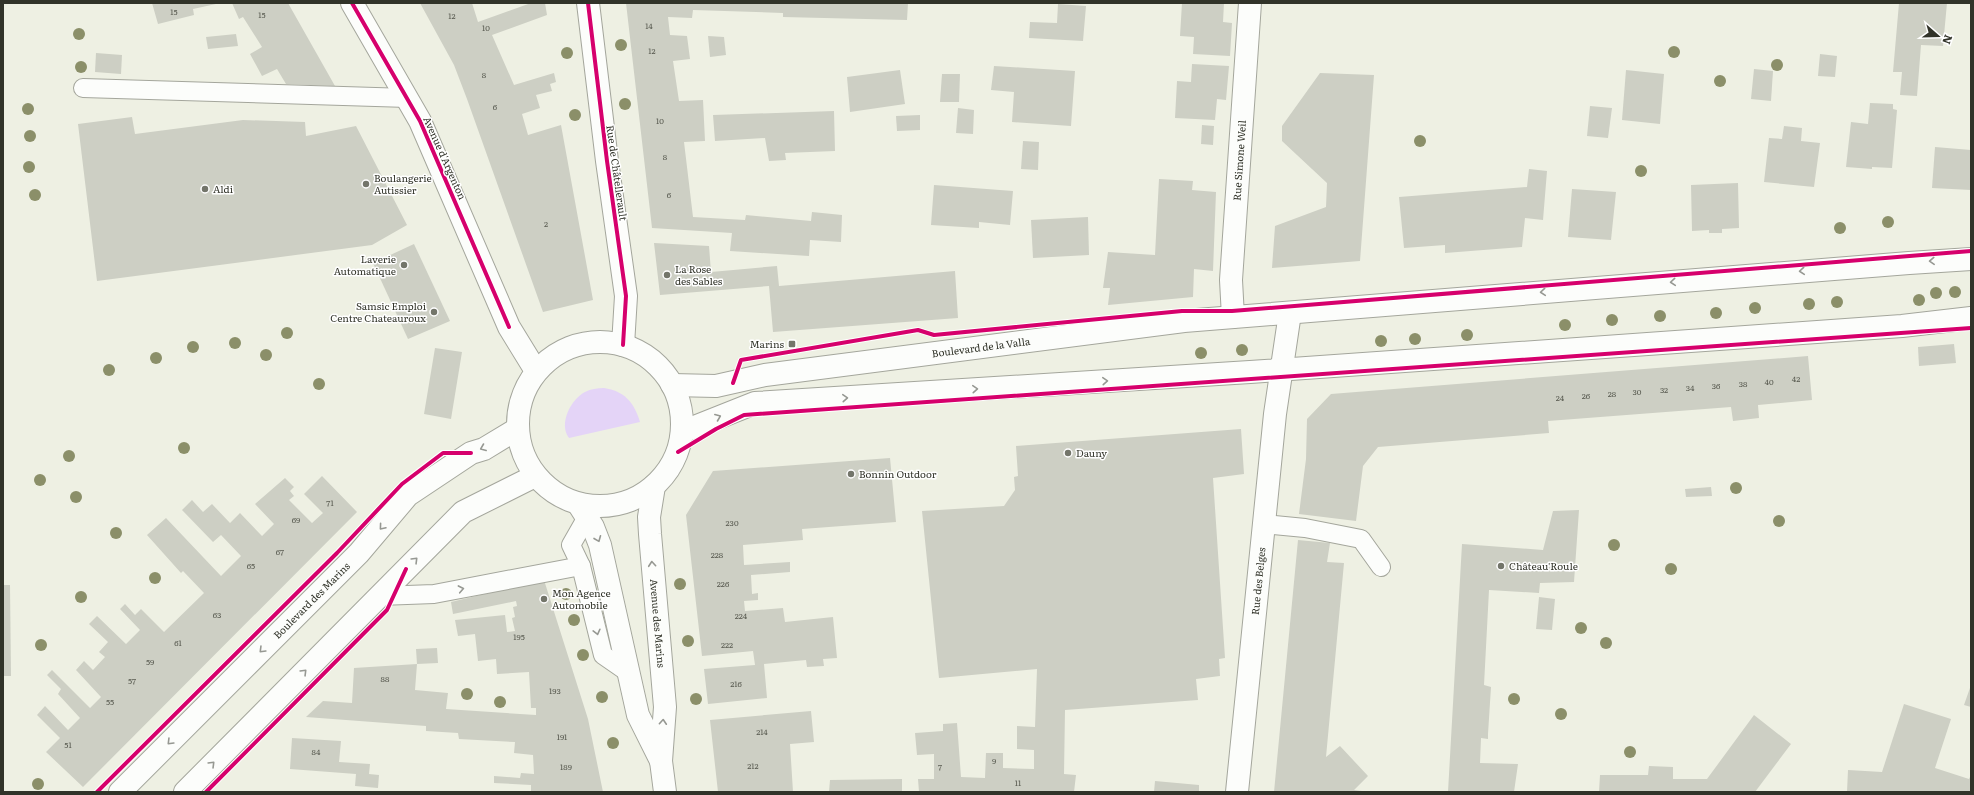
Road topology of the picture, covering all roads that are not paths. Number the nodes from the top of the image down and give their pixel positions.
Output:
1 (352, 3) edge
2 (588, 3) edge
3 (1250, 3) edge
4 (83, 88) dead end
5 (408, 98) junction
6 (1971, 259) edge
7 (1290, 313) junction
8 (1233, 317) junction
9 (1971, 318) edge
10 (623, 345) junction
11 (1282, 370) junction
12 (536, 371) junction
13 (672, 385) junction
14 (517, 429) junction
15 (682, 432) junction
16 (535, 476) junction
17 (654, 486) junction
18 (583, 511) junction
19 (1264, 524) junction
20 (581, 566) junction
21 (1382, 567) dead end
22 (380, 596) junction
23 (628, 673) junction
24 (660, 760) junction
25 (120, 792) edge
26 (185, 792) edge
27 (665, 792) edge
28 (1238, 792) edge

1 - 5 main road, Avenue d'Argenton
2 - 10 main road, Rue de Châtellerault
3 - 8 main road, Rue Simone Weil
4 - 5 lane
5 - 12 main road, Avenue d'Argenton
6 -> 7 main road, Boulevard de la Valla
7 - 8 main road, Boulevard de la Valla
7 - 11 main road
8 - 13 main road, Boulevard de la Valla
9 - 11 main road
10 - 12 main road
10 - 13 main road
15 -> 11 main road
11 - 19 main road, Rue des Belges
12 - 14 main road
13 - 15 main road
14 - 16 main road
14 -> 25 main road, Boulevard des Marins
15 - 17 main road
16 - 18 main road
22 -> 16 main road
17 - 18 main road
24 -> 17 main road, Avenue des Marins
18 - 20 lane
18 -> 23 main road, Avenue des Marins
19 - 21 lane
19 - 28 main road, Rue des Belges
22 -> 20 lane
20 -> 23 lane
26 -> 22 main road
23 - 24 main road, Avenue des Marins
24 - 27 main road, Avenue des Marins

